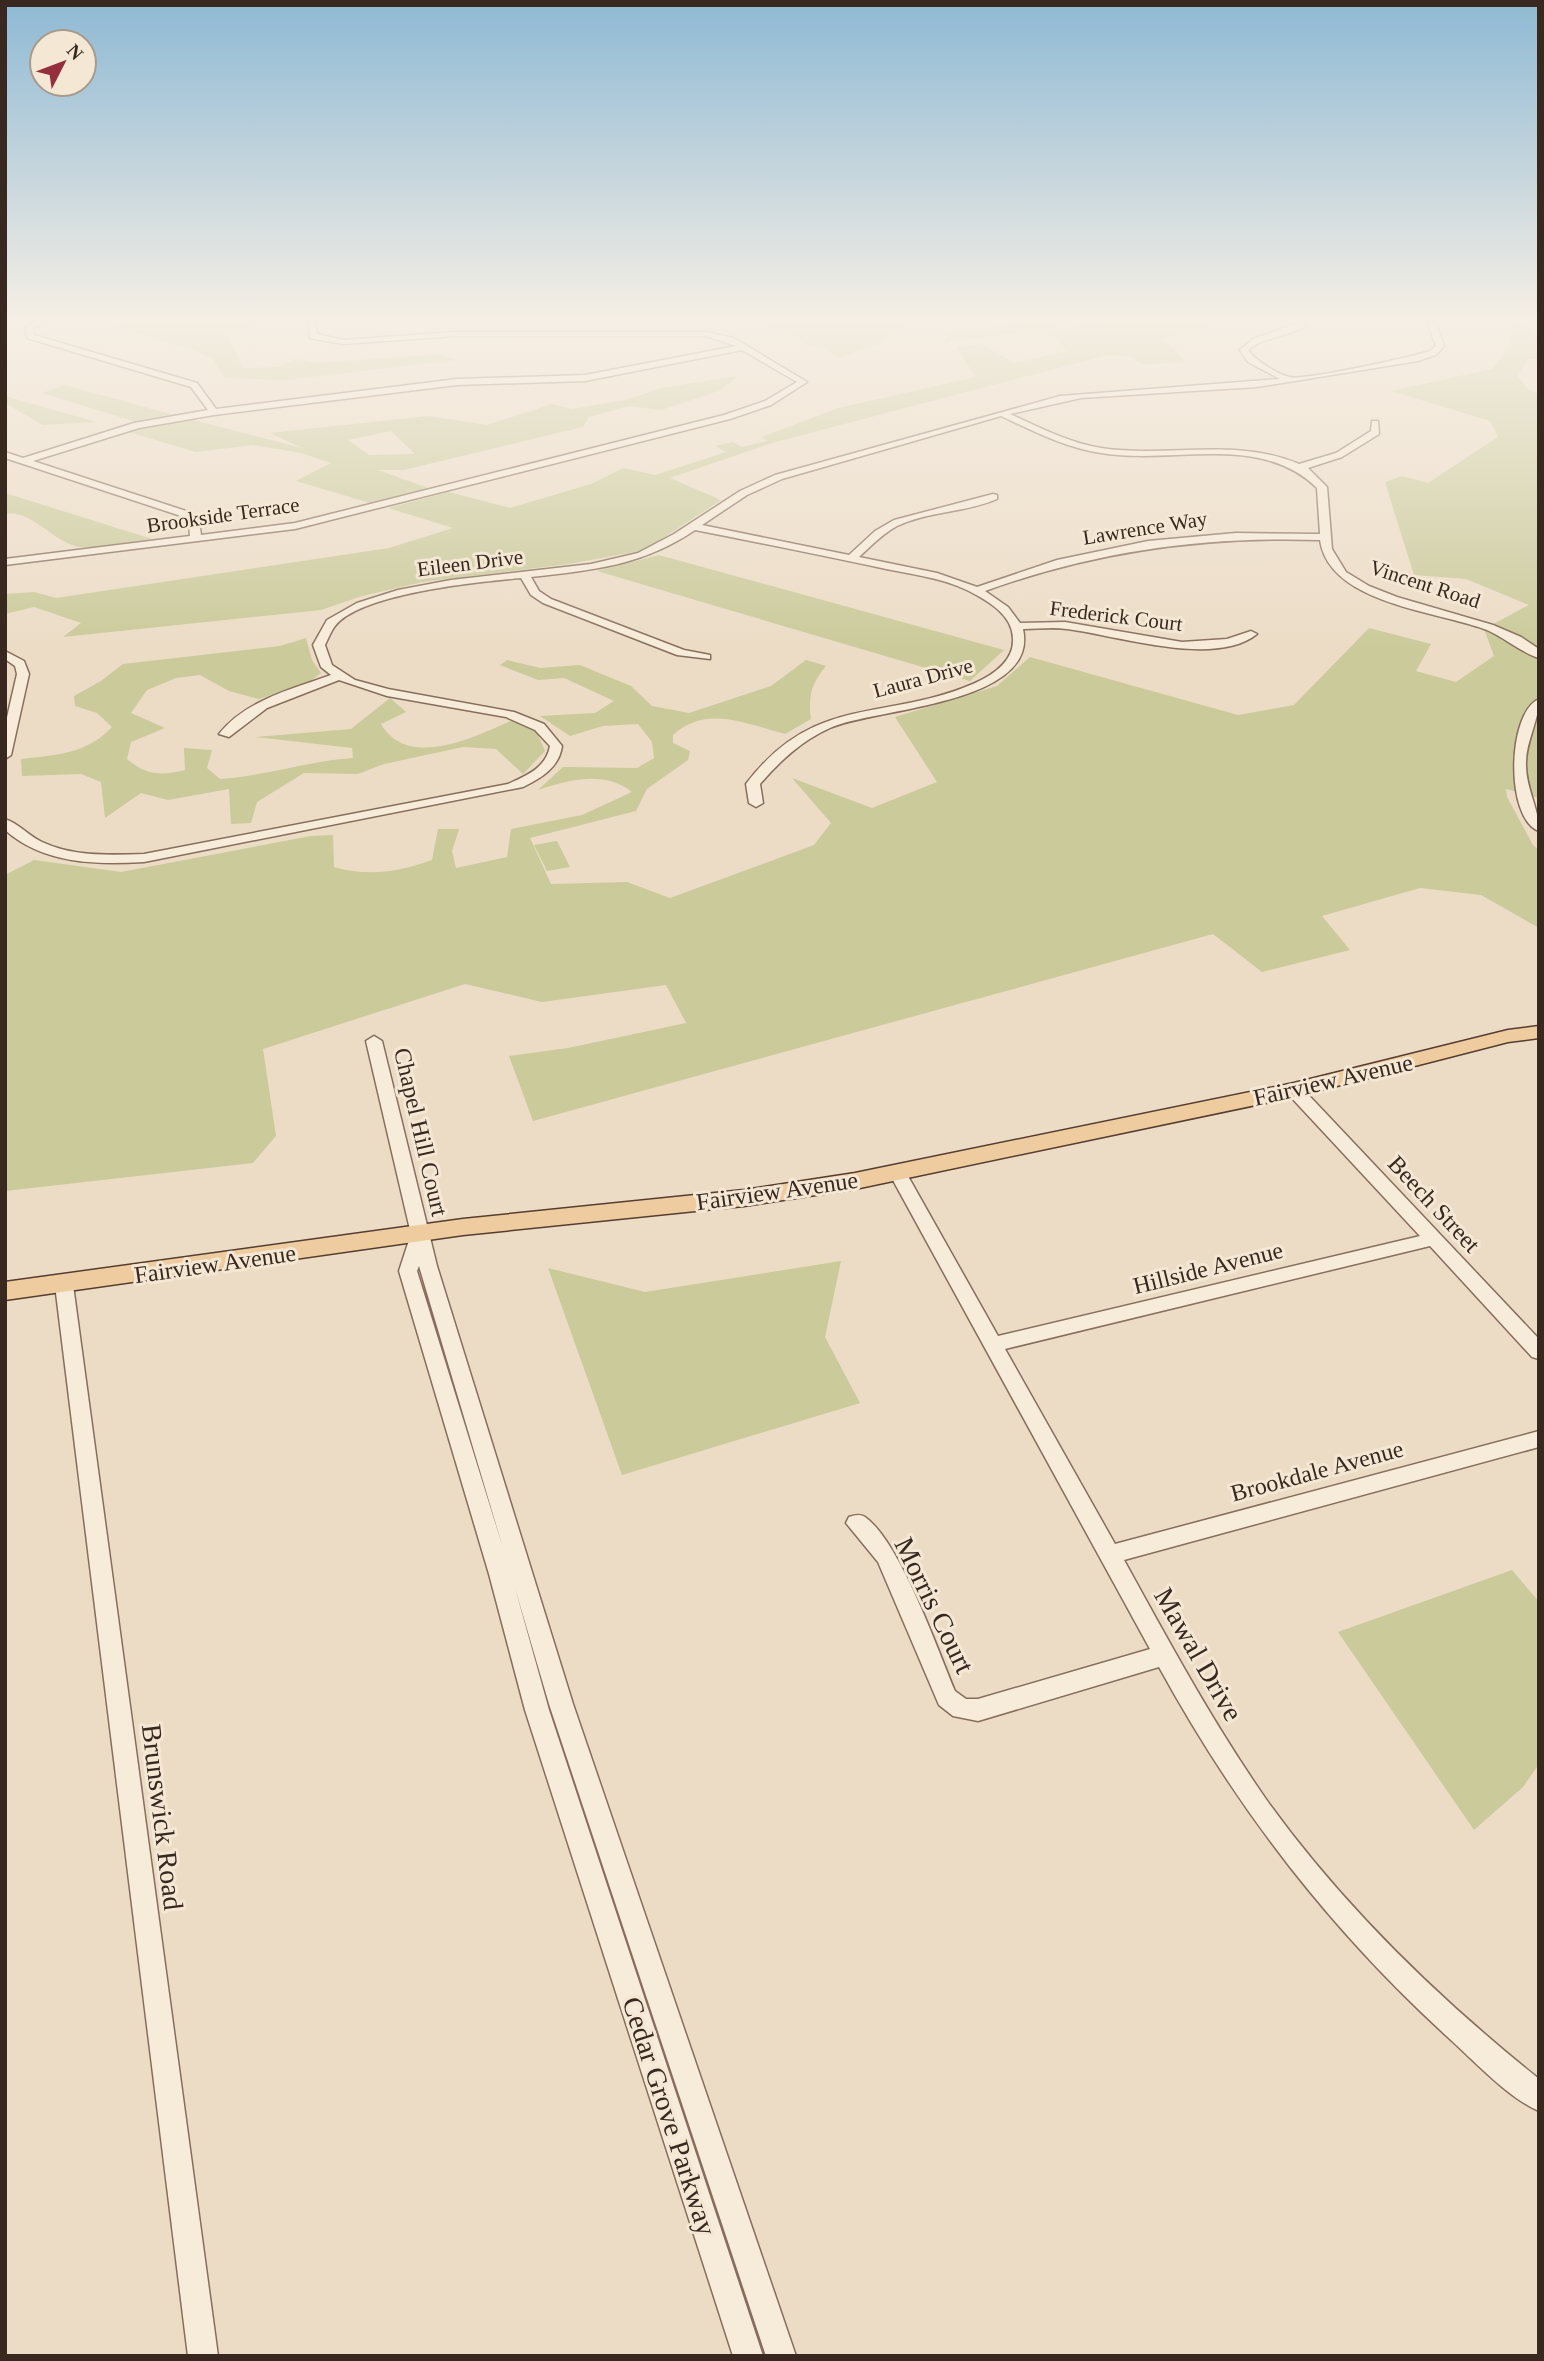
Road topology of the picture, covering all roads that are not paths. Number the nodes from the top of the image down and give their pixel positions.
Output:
1 (117, 431) edge
2 (670, 431) edge
3 (941, 431) edge
4 (1041, 431) edge
5 (1376, 431) edge
6 (5, 456) edge
7 (23, 461) junction
8 (1297, 468) junction
9 (993, 498) dead end
10 (696, 527) junction
11 (1326, 537) junction
12 (196, 540) junction
13 (851, 558) junction
14 (5, 562) edge
15 (525, 576) junction
16 (975, 591) junction
17 (1017, 626) junction
18 (1251, 634) dead end
19 (5, 654) edge
20 (1539, 655) edge
21 (706, 657) dead end
22 (339, 676) junction
23 (1539, 703) edge
24 (225, 734) dead end
25 (5, 755) edge
26 (756, 803) dead end
27 (5, 823) edge
28 (1539, 827) edge
29 (1539, 1032) edge
30 (374, 1041) dead end
31 (1294, 1090) junction
32 (898, 1173) junction
33 (420, 1234) junction
34 (1434, 1239) junction
35 (64, 1285) junction
36 (5, 1291) edge
37 (993, 1345) junction
38 (1539, 1352) edge
39 (1539, 1439) edge
40 (856, 1524) dead end
41 (1110, 1555) junction
42 (531, 1648) junction
43 (1165, 1655) junction
44 (636, 1928) junction
45 (612, 1937) junction
46 (1539, 2096) edge
47 (756, 2281) junction
48 (728, 2295) junction
49 (203, 2356) edge
50 (748, 2356) edge
51 (781, 2356) edge

1 - 7 street
2 - 12 street, Brookside Terrace
3 - 10 street, Eileen Drive
4 - 8 street, Vincent Road
5 - 8 street
6 - 7 street
7 - 12 street
8 - 11 street, Vincent Road
9 - 13 street
10 - 13 street
10 - 15 street, Eileen Drive
11 - 16 street, Lawrence Way
11 - 20 street, Vincent Road
12 - 14 street, Brookside Terrace
13 - 16 street
15 - 21 street
15 - 22 street, Eileen Drive
16 - 17 street
17 - 18 street, Frederick Court
17 - 26 street, Laura Drive
19 - 25 street
22 - 24 street
22 - 27 street
23 - 28 street
29 - 31 main road, Fairview Avenue
30 - 33 street, Chapel Hill Court
31 - 32 main road, Fairview Avenue
31 - 34 street, Beech Street
32 - 33 main road, Fairview Avenue
32 - 37 street, Mawal Drive
33 - 35 main road, Fairview Avenue
33 - 42 street, Cedar Grove Parkway
34 - 37 street, Hillside Avenue
34 - 38 street, Beech Street
35 - 36 main road, Fairview Avenue
35 - 49 street, Brunswick Road
37 - 41 street, Mawal Drive
39 - 41 street, Brookdale Avenue
40 - 43 street, Morris Court
41 - 43 street, Mawal Drive
42 - 44 street, Cedar Grove Parkway
42 - 45 street, Cedar Grove Parkway
43 - 46 street, Mawal Drive
44 - 45 street
44 - 47 street, Cedar Grove Parkway
45 - 48 street, Cedar Grove Parkway
47 - 48 street
47 - 51 street, Cedar Grove Parkway
48 - 50 street, Cedar Grove Parkway

